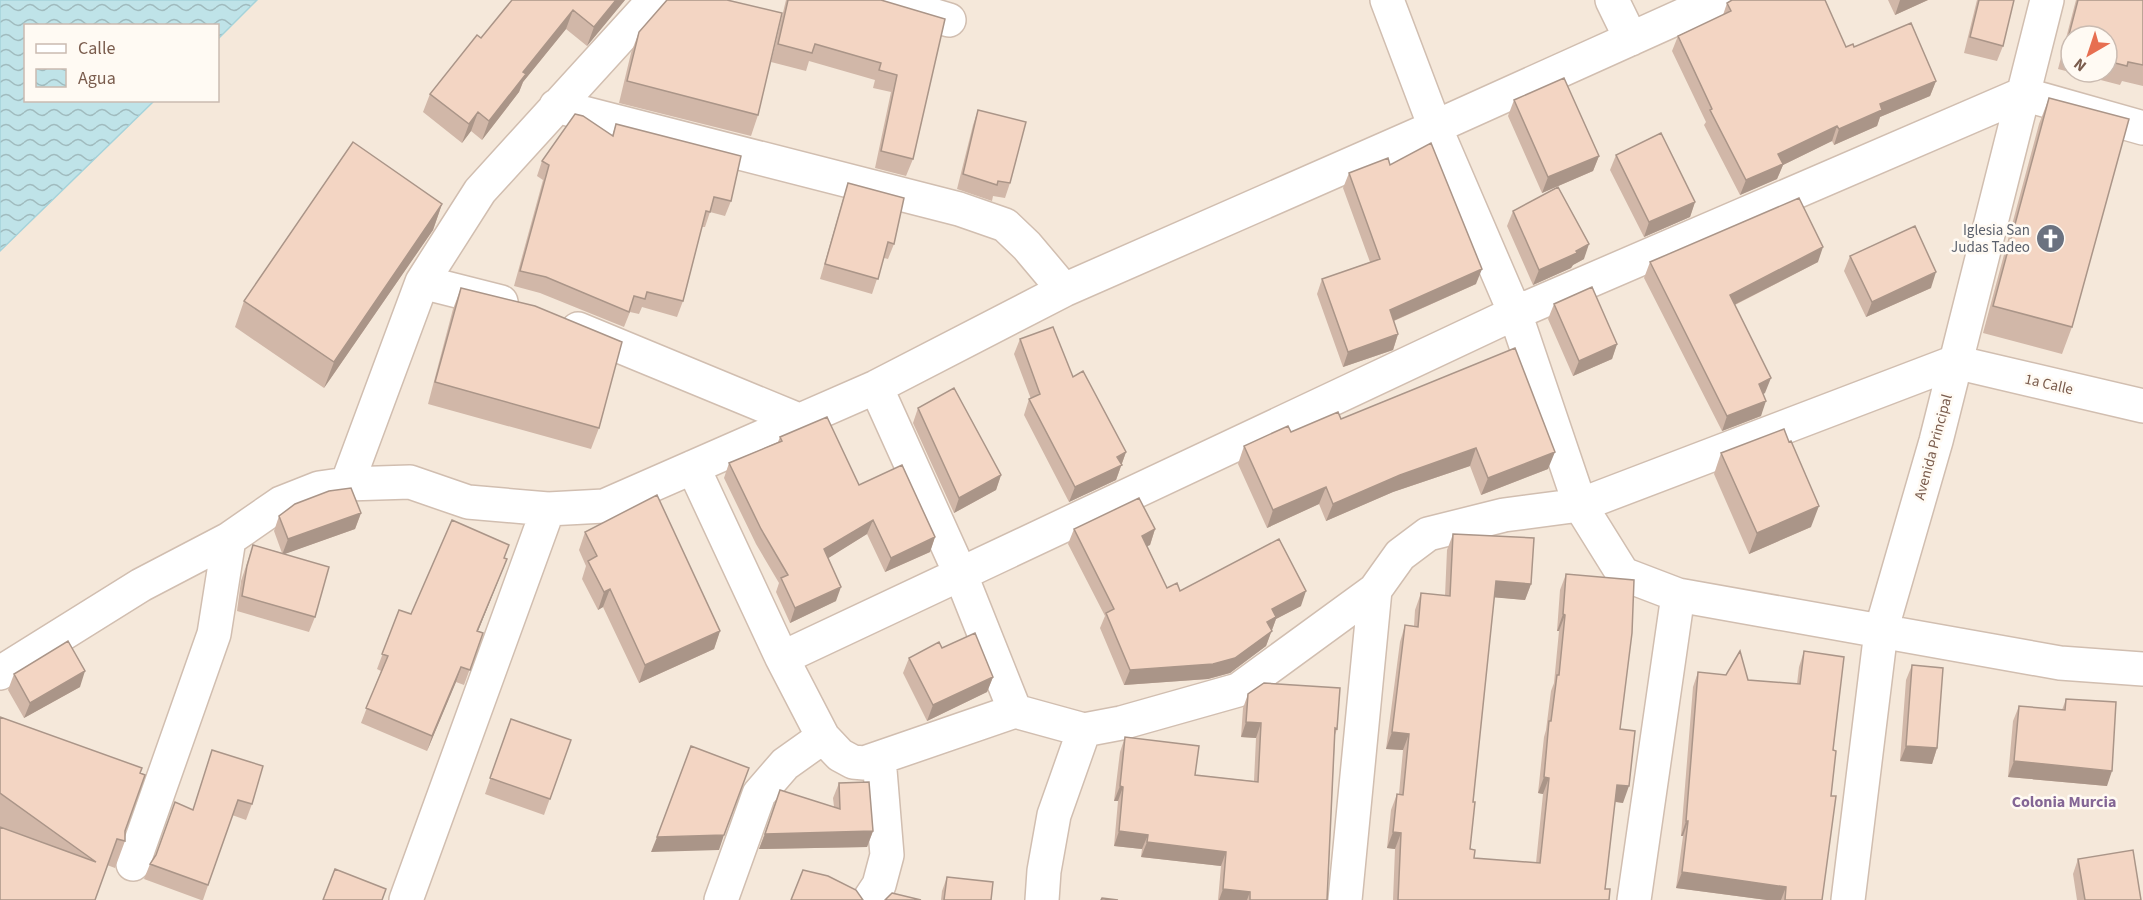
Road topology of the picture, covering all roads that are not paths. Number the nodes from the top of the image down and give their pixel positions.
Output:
1 (654, 0) edge
2 (881, 0) edge
3 (1387, 0) edge
4 (1612, 0) edge
5 (1717, 0) edge
6 (2047, 0) edge
7 (949, 20) dead end
8 (1631, 39) junction
9 (2023, 94) junction
10 (556, 106) junction
11 (1435, 127) junction
12 (2143, 128) edge
13 (422, 282) junction
14 (1064, 290) junction
15 (1515, 313) junction
16 (1955, 362) junction
17 (876, 387) junction
18 (2143, 406) edge
19 (801, 421) junction
20 (693, 467) junction
21 (347, 484) junction
22 (1580, 505) junction
23 (548, 509) junction
24 (230, 539) junction
25 (960, 573) junction
26 (1375, 590) junction
27 (1678, 595) junction
28 (1881, 631) junction
29 (782, 658) junction
30 (2143, 669) edge
31 (0, 673) edge
32 (1015, 711) junction
33 (1084, 730) junction
34 (823, 737) junction
35 (879, 758) junction
36 (133, 864) dead end
37 (406, 900) edge
38 (721, 900) edge
39 (870, 900) edge
40 (1042, 900) edge
41 (1345, 900) edge
42 (1634, 900) edge
43 (1848, 900) edge

1 - 10 street
2 - 7 street
3 - 11 street
4 - 8 street
5 - 8 street
6 - 9 street, Avenida Principal
8 - 11 street
9 - 12 street
9 - 15 street
9 - 16 street, Avenida Principal
10 - 13 street
10 - 14 street
11 - 14 street
11 - 15 street
13 - 19 street
13 - 21 street
14 - 17 street
15 - 22 street
15 - 25 street
16 - 18 street, 1a Calle
16 - 22 street
16 - 28 street, Avenida Principal
17 - 19 street
17 - 25 street
19 - 20 street
20 - 23 street
20 - 29 street
21 - 23 street
21 - 24 street
22 - 26 street
22 - 27 street
23 - 37 street
24 - 31 street
24 - 36 street
25 - 29 street
25 - 32 street
26 - 33 street
26 - 41 street
27 - 28 street
27 - 42 street
28 - 30 street
28 - 43 street, Avenida Principal
29 - 34 street
32 - 33 street
32 - 35 street
33 - 40 street
34 - 35 street
34 - 38 street
35 - 39 street

